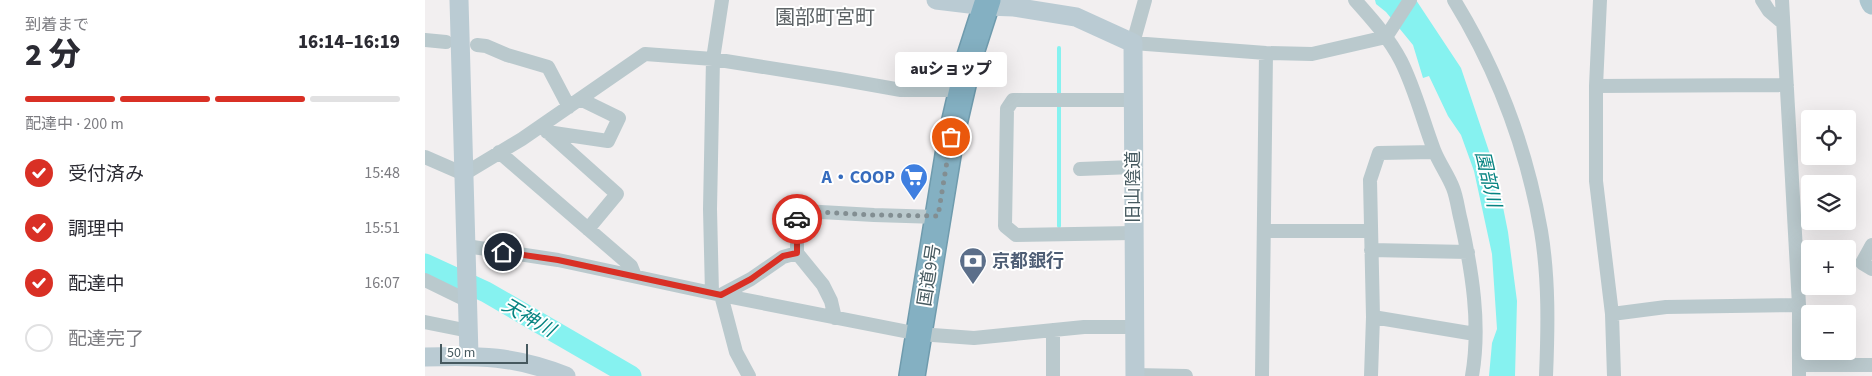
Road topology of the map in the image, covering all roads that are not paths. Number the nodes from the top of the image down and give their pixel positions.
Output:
1 (459, 0) edge
2 (722, 0) edge
3 (936, 0) edge
4 (1145, 0) edge
5 (1355, 0) edge
6 (1410, 0) edge
7 (1454, 0) edge
8 (1600, 0) edge
9 (1762, 0) edge
10 (1782, 0) edge
11 (1870, 0) edge
12 (987, 3) edge
13 (1872, 4) edge
14 (1783, 23) junction
15 (1389, 33) junction
16 (425, 40) edge
17 (446, 42) dead end
18 (1133, 42) junction
19 (477, 45) dead end
20 (1266, 53) junction
21 (713, 59) junction
22 (1787, 85) junction
23 (1596, 86) junction
24 (961, 90) junction
25 (1133, 100) junction
26 (574, 103) junction
27 (544, 129) junction
28 (499, 152) junction
29 (1435, 152) junction
30 (425, 157) edge
31 (1133, 167) junction
32 (1080, 169) dead end
33 (464, 174) junction
34 (938, 216) junction
35 (588, 229) junction
36 (1264, 231) junction
37 (1371, 231) junction
38 (1133, 233) junction
39 (1872, 244) edge
40 (466, 246) junction
41 (1371, 250) junction
42 (1468, 252) junction
43 (797, 253) junction
44 (1872, 269) edge
45 (635, 276) junction
46 (425, 280) edge
47 (468, 293) junction
48 (716, 294) junction
49 (1799, 305) junction
50 (1612, 314) junction
51 (1373, 317) junction
52 (835, 318) junction
53 (425, 322) edge
54 (1134, 328) junction
55 (1053, 330) junction
56 (469, 331) junction
57 (919, 334) junction
58 (1475, 334) junction
59 (469, 356) junction
60 (425, 357) edge
61 (1872, 365) edge
62 (1799, 371) edge
63 (1135, 375) edge
64 (566, 376) edge
65 (749, 376) edge
66 (912, 376) edge
67 (1053, 376) edge
68 (1186, 376) edge
69 (1262, 376) edge
70 (1371, 376) edge
71 (1472, 376) edge
72 (1545, 376) edge
73 (1614, 376) edge

1 - 33 street
2 - 21 street
3 - 12 street
4 - 18 street, 旧山陰道
5 - 15 street
6 - 15 street
7 - 72 street
8 - 23 street
9 - 14 street
10 - 14 street
11 - 13 main road
12 - 18 street
12 - 24 highway, 国道9号
14 - 22 street
15 - 20 street
15 - 29 street
16 - 17 street
18 - 20 street
18 - 25 street, 旧山陰道
19 - 26 street
20 - 36 street
21 - 24 street
21 - 26 street
21 - 48 street
22 - 23 street
22 - 49 street
23 - 50 street
24 - 34 highway, 国道9号
25 - 31 street, 旧山陰道
25 - 38 street
26 - 27 street
26 - 27 street
27 - 28 street
27 - 35 street
28 - 33 street
28 - 35 street
29 - 37 street
29 - 42 street
30 - 33 street
31 - 32 street
31 - 38 street, 旧山陰道
33 - 40 street
34 - 43 street
34 - 57 highway, 国道9号
35 - 45 street
36 - 37 street
36 - 69 street
37 - 41 street
38 - 54 street, 旧山陰道
39 - 44 street
40 - 45 street
40 - 47 street
41 - 42 street
41 - 51 street
42 - 58 street
43 - 48 street
43 - 52 street
45 - 48 street
46 - 47 street
47 - 56 street
48 - 52 street
48 - 65 street
49 - 50 street
49 - 62 street
50 - 73 street
51 - 58 street
51 - 70 street
52 - 57 street
53 - 56 street
54 - 55 street
54 - 63 street, 旧山陰道
55 - 57 street
55 - 67 street
56 - 59 street
57 - 66 highway, 国道9号
58 - 71 street
59 - 60 street
59 - 64 street
61 - 62 street
63 - 68 street

